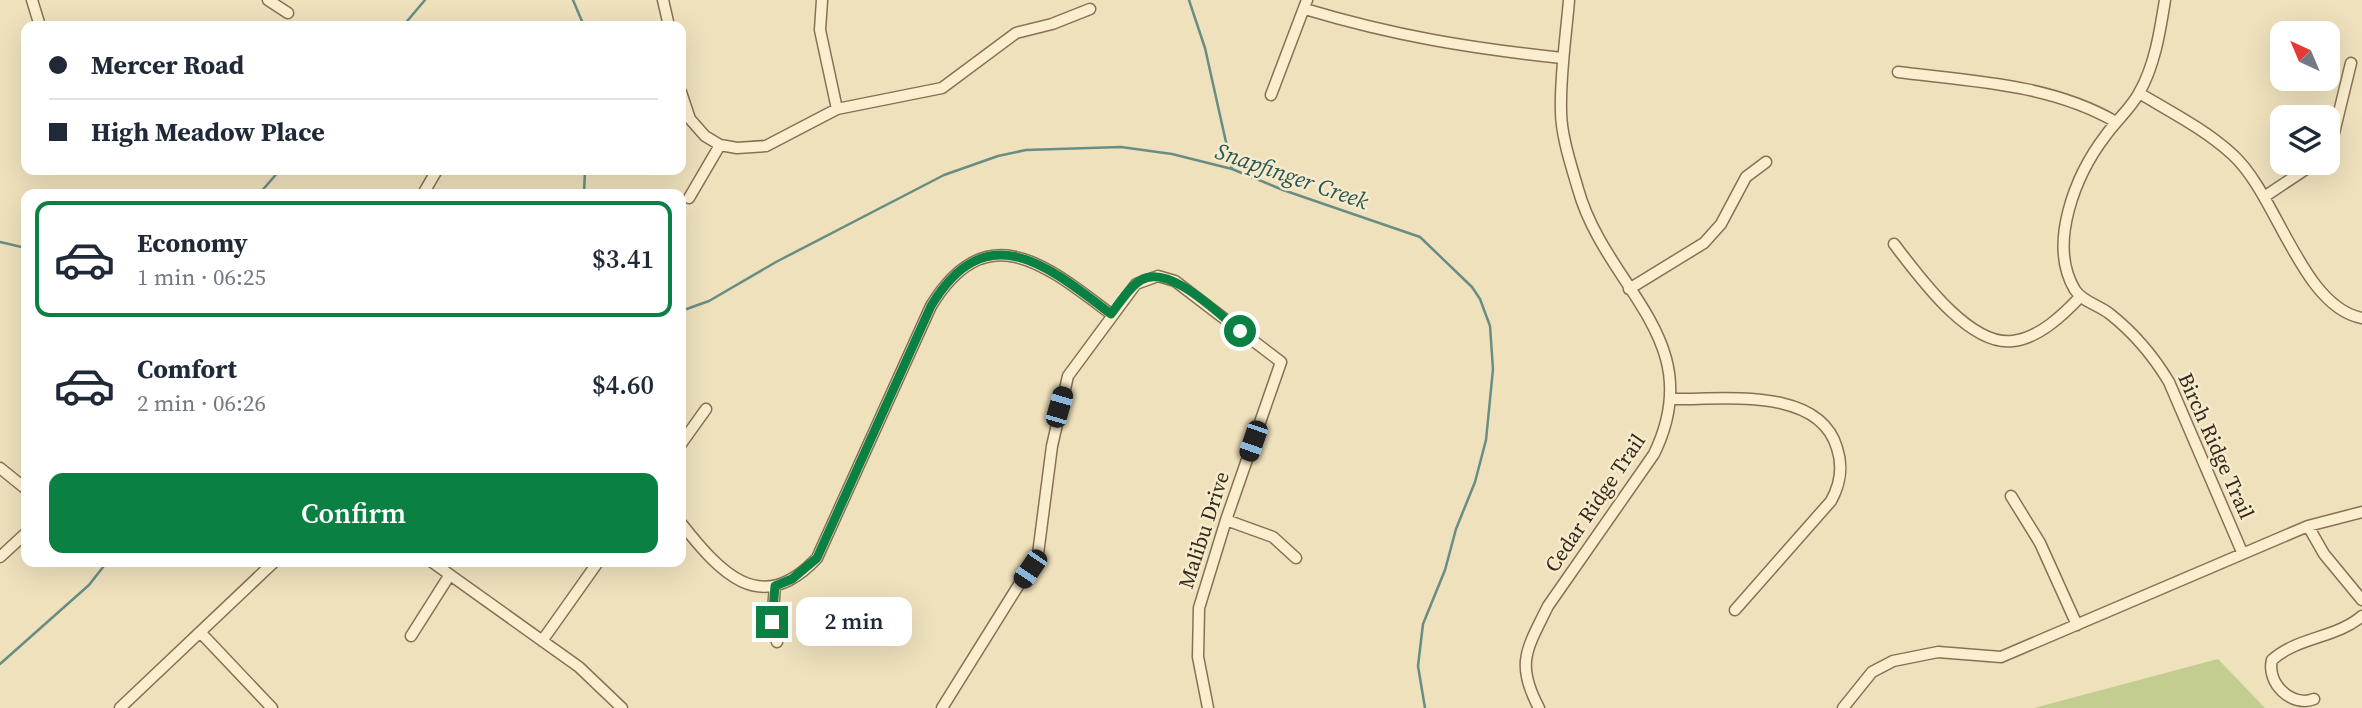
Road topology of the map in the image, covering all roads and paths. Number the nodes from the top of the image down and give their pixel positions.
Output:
1 (32, 0) edge
2 (268, 0) edge
3 (663, 0) edge
4 (822, 0) edge
5 (1569, 0) edge
6 (2165, 0) edge
7 (1306, 4) edge
8 (1090, 9) dead end
9 (288, 13) dead end
10 (38, 21) edge
11 (668, 21) edge
12 (1562, 58) junction
13 (2351, 63) dead end
14 (1898, 72) dead end
15 (2139, 93) junction
16 (1271, 95) dead end
17 (686, 108) edge
18 (2340, 108) edge
19 (837, 109) junction
20 (2116, 122) junction
21 (720, 145) junction
22 (1766, 162) dead end
23 (2297, 175) edge
24 (2264, 197) junction
25 (690, 198) dead end
26 (1894, 244) dead end
27 (1629, 289) junction
28 (2080, 297) junction
29 (1111, 314) junction
30 (2362, 318) edge
31 (1672, 399) junction
32 (706, 409) dead end
33 (686, 437) edge
34 (0, 468) edge
35 (21, 484) edge
36 (2011, 496) dead end
37 (2362, 512) edge
38 (1226, 520) junction
39 (2308, 526) junction
40 (686, 529) edge
41 (21, 538) edge
42 (2242, 552) junction
43 (0, 557) edge
44 (1296, 558) dead end
45 (269, 567) edge
46 (438, 567) edge
47 (594, 567) edge
48 (449, 576) junction
49 (775, 586) junction
50 (2362, 600) edge
51 (1735, 610) dead end
52 (2362, 616) edge
53 (2077, 625) junction
54 (201, 633) junction
55 (411, 636) dead end
56 (542, 642) junction
57 (777, 642) dead end
58 (2314, 699) dead end
59 (120, 708) edge
60 (272, 708) edge
61 (622, 708) edge
62 (942, 708) edge
63 (1208, 708) edge
64 (1539, 708) edge
65 (1843, 708) edge

1 - 10 street
2 - 9 street
3 - 11 street
4 - 19 street
5 - 12 street, Cedar Ridge Trail
6 - 15 street
7 - 12 street
7 - 16 street
8 - 19 street
12 - 27 street, Cedar Ridge Trail
13 - 18 street
14 - 20 street
15 - 20 street
15 - 24 street
17 - 21 street
19 - 21 street
20 - 28 street
21 - 25 street
22 - 27 street
23 - 24 street
24 - 30 street
26 - 28 street
27 - 31 street, Cedar Ridge Trail
28 - 42 street, Birch Ridge Trail
29 - 38 street, Malibu Drive
29 - 49 street
29 - 62 street
31 - 51 street
31 - 64 street, Cedar Ridge Trail
32 - 33 street
34 - 35 street
36 - 53 street
37 - 39 street
38 - 44 street
38 - 63 street, Malibu Drive
39 - 42 street
39 - 50 street
40 - 49 street
41 - 43 street
42 - 53 street
45 - 54 street
46 - 48 street
47 - 56 street
48 - 55 street
48 - 56 street
49 - 57 street
52 - 58 street
53 - 65 street
54 - 59 street
54 - 60 street
56 - 61 street

